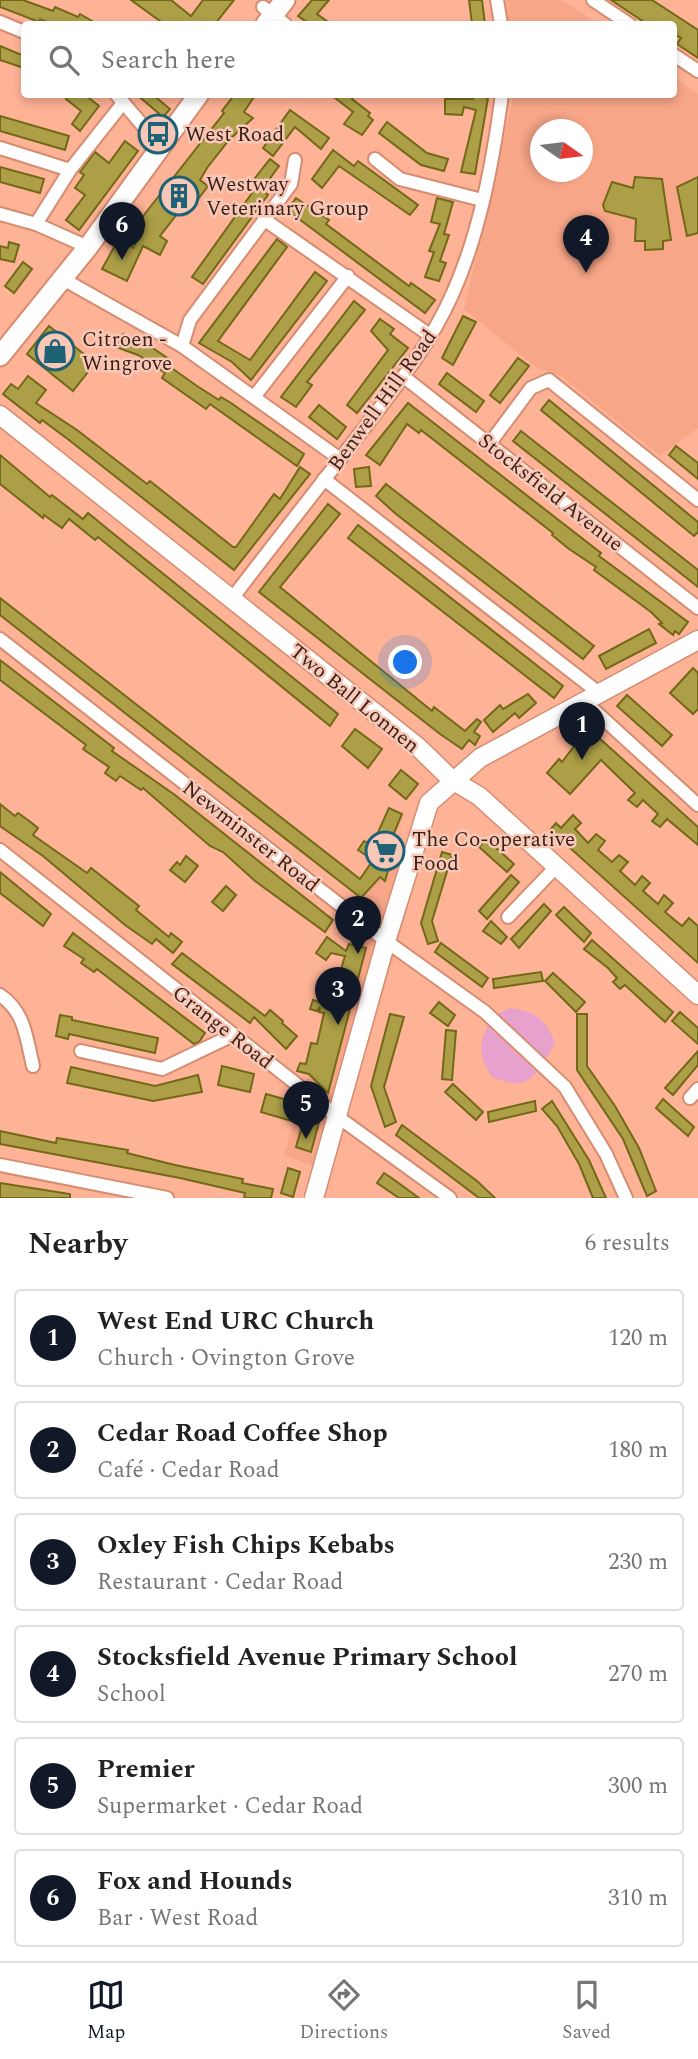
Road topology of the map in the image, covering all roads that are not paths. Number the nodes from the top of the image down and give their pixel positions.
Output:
1 (497, 0) edge
2 (593, 0) edge
3 (273, 12) edge
4 (256, 21) edge
5 (500, 21) edge
6 (624, 21) edge
7 (0, 22) edge
8 (21, 31) edge
9 (677, 56) edge
10 (698, 71) edge
11 (196, 98) edge
12 (203, 98) edge
13 (501, 98) edge
14 (120, 99) edge
15 (181, 122) junction
16 (144, 127) dead end
17 (0, 148) edge
18 (375, 159) dead end
19 (295, 160) dead end
20 (71, 170) junction
21 (482, 200) junction
22 (0, 214) edge
23 (265, 220) junction
24 (36, 224) junction
25 (88, 247) junction
26 (348, 276) junction
27 (63, 279) junction
28 (431, 336) junction
29 (182, 346) junction
30 (0, 356) edge
31 (404, 377) junction
32 (254, 397) junction
33 (0, 415) edge
34 (490, 443) junction
35 (340, 459) junction
36 (324, 479) junction
37 (698, 500) edge
38 (231, 600) junction
39 (698, 608) edge
40 (0, 639) edge
41 (698, 640) edge
42 (592, 698) junction
43 (452, 780) junction
44 (698, 805) edge
45 (0, 850) edge
46 (556, 867) junction
47 (508, 917) dead end
48 (386, 941) junction
49 (0, 995) edge
50 (698, 995) edge
51 (233, 1035) junction
52 (81, 1051) dead end
53 (33, 1066) dead end
54 (338, 1117) junction
55 (0, 1165) edge
56 (159, 1197) edge
57 (314, 1198) edge
58 (450, 1198) edge
59 (626, 1198) edge

1 - 5 street
2 - 6 street
3 - 4 main road
7 - 8 street
9 - 10 street
11 - 15 main road
12 - 15 main road
13 - 21 street, Benwell Hill Road
14 - 16 street
14 - 20 street
15 - 25 main road
17 - 20 street
18 - 21 street
19 - 23 street
20 - 24 street
21 - 28 street, Benwell Hill Road
22 - 24 street
23 - 26 street
23 - 29 street
24 - 25 street
25 - 27 main road
26 - 28 street
26 - 32 street
27 - 29 street
27 - 30 main road
28 - 31 street, Benwell Hill Road
29 - 32 street
31 - 34 street, Stocksfield Avenue
31 - 35 street, Benwell Hill Road
32 - 35 street
33 - 38 main road, Two Ball Lonnen
34 - 37 street
34 - 39 street, Stocksfield Avenue
35 - 36 street, Benwell Hill Road
36 - 38 street, Benwell Hill Road
36 - 42 street
38 - 43 main road, Two Ball Lonnen
40 - 48 street, Newminster Road
41 - 42 main road
42 - 43 main road
42 - 44 street
43 - 46 main road, Two Ball Lonnen
43 - 48 main road
45 - 51 street, Grange Road
46 - 47 street
46 - 50 main road, Two Ball Lonnen
48 - 54 main road
48 - 59 street, Newminster Road
49 - 53 street
51 - 52 street
51 - 54 street, Grange Road
54 - 57 main road
54 - 58 street, Grange Road
55 - 56 street

